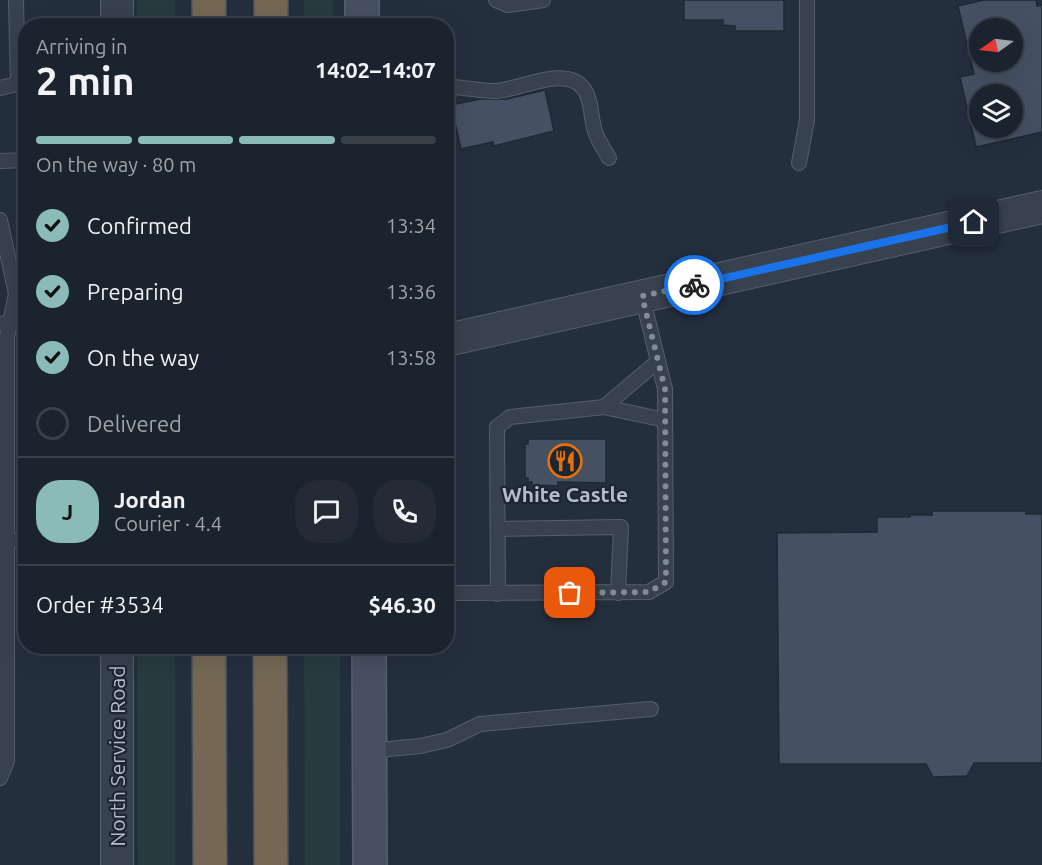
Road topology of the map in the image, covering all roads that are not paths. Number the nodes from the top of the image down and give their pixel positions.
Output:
1 (16, 0) edge
2 (117, 0) edge
3 (209, 0) edge
4 (271, 0) edge
5 (362, 0) edge
6 (496, 0) edge
7 (543, 0) edge
8 (807, 0) edge
9 (117, 18) edge
10 (209, 18) edge
11 (271, 18) edge
12 (362, 18) edge
13 (18, 28) edge
14 (18, 84) edge
15 (454, 87) dead end
16 (0, 88) edge
17 (609, 158) dead end
18 (18, 160) edge
19 (0, 161) edge
20 (800, 163) dead end
21 (1042, 207) edge
22 (0, 220) edge
23 (642, 296) junction
24 (5, 323) edge
25 (454, 338) edge
26 (657, 362) junction
27 (604, 408) junction
28 (665, 420) junction
29 (498, 529) junction
30 (3, 540) edge
31 (18, 541) edge
32 (618, 592) junction
33 (454, 593) edge
34 (498, 594) junction
35 (117, 654) edge
36 (209, 654) edge
37 (270, 654) edge
38 (369, 654) edge
39 (651, 709) dead end
40 (369, 751) junction
41 (0, 778) edge
42 (117, 865) edge
43 (210, 865) edge
44 (271, 865) edge
45 (370, 865) edge

1 - 13 lane
2 - 9 street
3 - 10 highway
4 - 11 highway
5 - 12 main road
6 - 7 lane
8 - 20 lane
14 - 16 lane
15 - 17 lane
18 - 19 lane
21 - 23 street
22 - 24 lane
23 - 25 street
23 - 26 lane
24 - 30 lane
26 - 27 lane
26 - 28 lane
27 - 28 lane
27 - 29 lane
28 - 32 lane
29 - 32 lane
29 - 34 lane
30 - 31 lane
30 - 41 lane
32 - 34 lane
33 - 34 lane
35 - 42 street, North Service Road
36 - 43 highway
37 - 44 highway
38 - 40 main road
39 - 40 lane
40 - 45 main road

